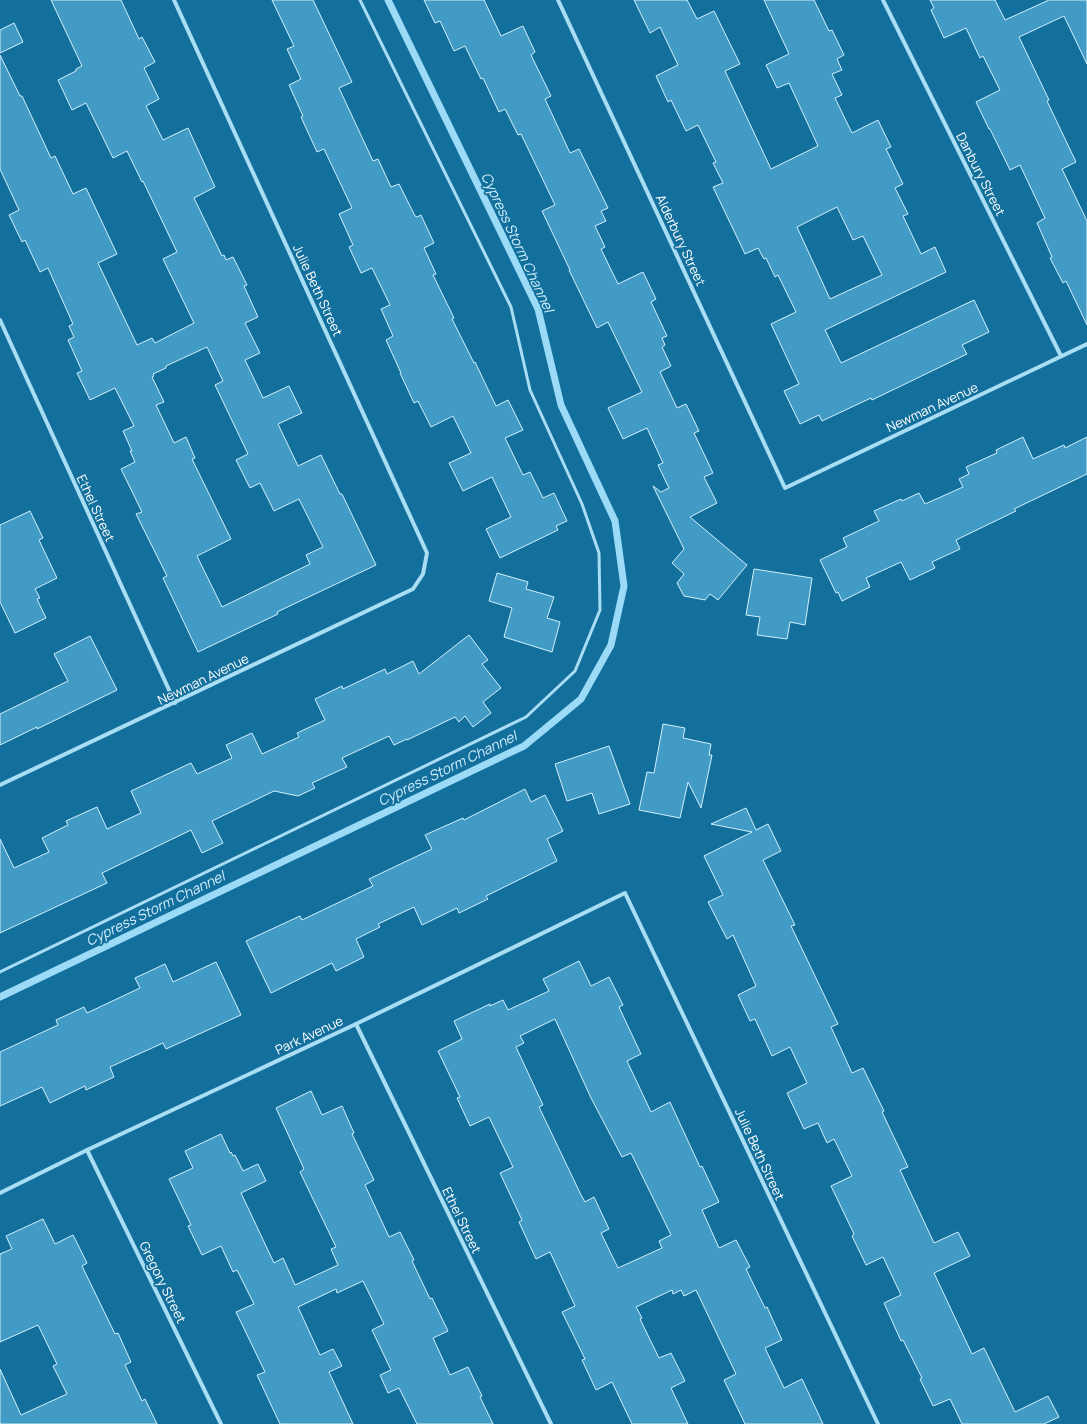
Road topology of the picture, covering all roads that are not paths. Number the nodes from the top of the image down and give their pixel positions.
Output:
1 (174, 0) edge
2 (360, 0) edge
3 (558, 0) edge
4 (883, 0) edge
5 (0, 320) edge
6 (1087, 344) edge
7 (1061, 356) junction
8 (785, 488) joint
9 (413, 589) joint
10 (175, 703) junction
11 (0, 785) edge
12 (625, 893) joint
13 (0, 972) edge
14 (356, 1024) junction
15 (87, 1150) junction
16 (0, 1193) edge
17 (221, 1424) edge
18 (551, 1424) edge
19 (878, 1424) edge

1 - 9 street, Julie Beth Street
2 - 13 lane
3 - 8 street, Alderbury Street
4 - 7 street, Danbury Street
5 - 10 street, Ethel Street
6 - 7 street, Newman Avenue
7 - 8 street, Newman Avenue
9 - 10 street, Newman Avenue
10 - 11 street, Newman Avenue
12 - 14 street, Park Avenue
12 - 19 street, Julie Beth Street
14 - 15 street, Park Avenue
14 - 18 street, Ethel Street
15 - 16 street, Park Avenue
15 - 17 street, Gregory Street

